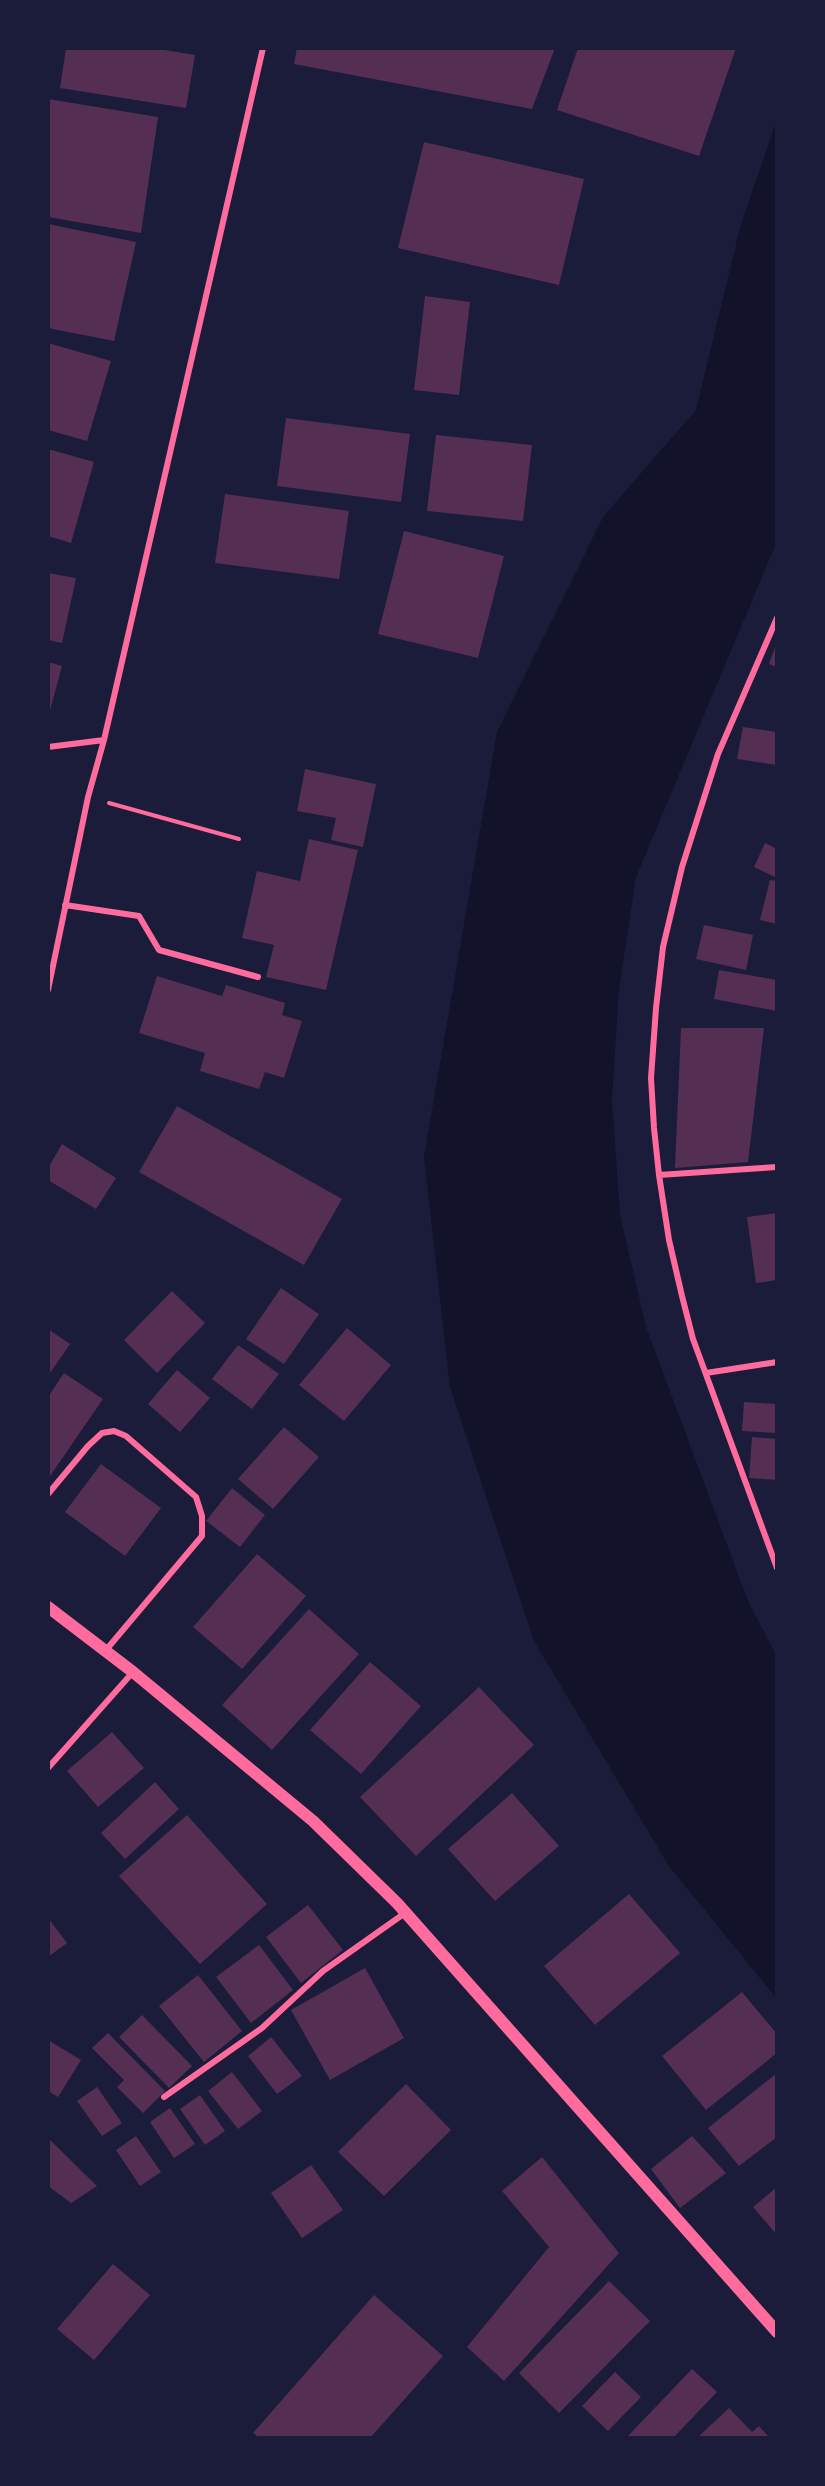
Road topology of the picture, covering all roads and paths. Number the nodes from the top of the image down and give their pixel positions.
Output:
1 (263, 48) edge
2 (777, 618) edge
3 (104, 740) junction
4 (48, 747) edge
5 (88, 797) junction
6 (239, 838) dead end
7 (65, 905) junction
8 (258, 976) dead end
9 (48, 990) edge
10 (777, 1167) edge
11 (659, 1175) junction
12 (777, 1362) edge
13 (706, 1373) junction
14 (48, 1494) edge
15 (777, 1568) edge
16 (48, 1606) edge
17 (106, 1650) junction
18 (133, 1672) junction
19 (48, 1768) edge
20 (405, 1912) junction
21 (164, 2097) dead end
22 (777, 2332) edge

1 - 3 street
2 - 11 street
3 - 4 street
3 - 5 street
5 - 6 path
5 - 7 street
7 - 8 street
7 - 9 street
10 - 11 street
11 - 13 street
12 - 13 street
13 - 15 street
14 - 17 street
16 - 17 main road
17 - 18 main road
18 - 19 street
18 - 20 main road
20 - 21 street
20 - 22 main road

